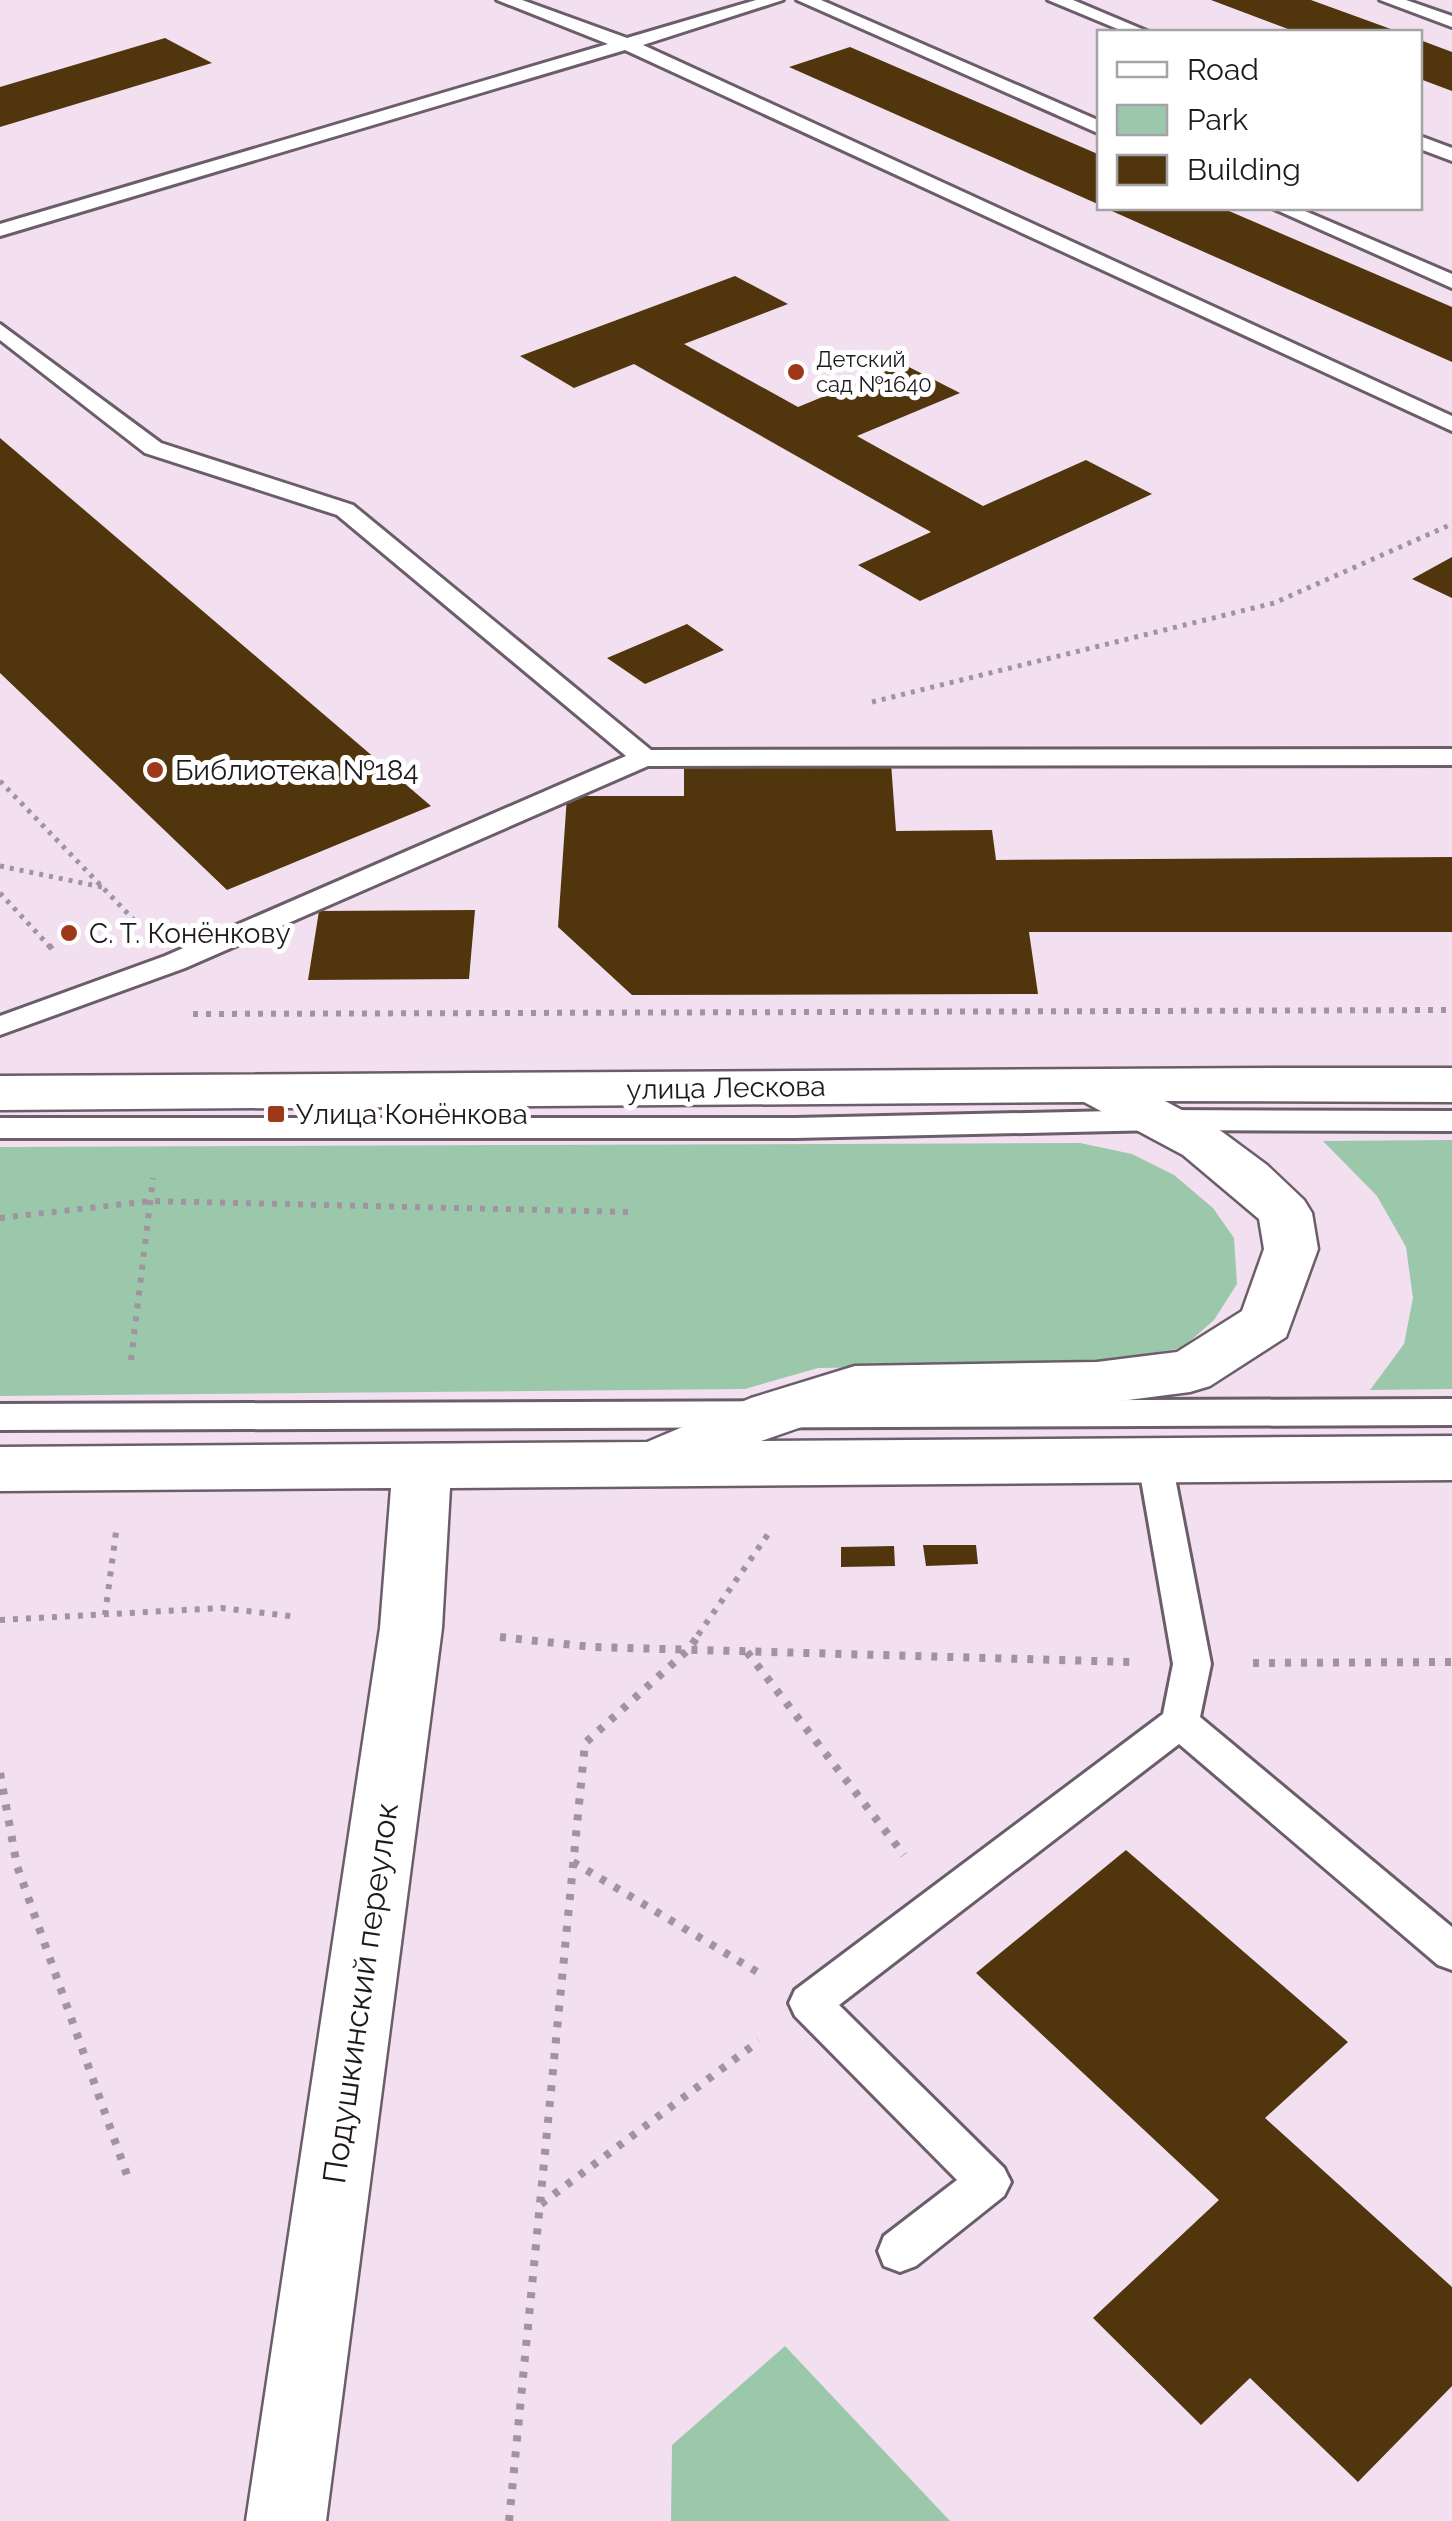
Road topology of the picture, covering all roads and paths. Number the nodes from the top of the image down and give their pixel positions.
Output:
1 (506, 0) edge
2 (774, 0) edge
3 (806, 0) edge
4 (1057, 0) edge
5 (1389, 0) edge
6 (1452, 22) edge
7 (1135, 30) edge
8 (629, 45) junction
9 (1097, 127) edge
10 (1422, 143) edge
11 (1452, 155) edge
12 (1287, 210) edge
13 (0, 230) edge
14 (1452, 282) edge
15 (0, 330) edge
16 (1452, 424) edge
17 (1452, 524) edge
18 (854, 706) dead end
19 (1452, 757) edge
20 (644, 758) junction
21 (0, 781) edge
22 (0, 866) edge
23 (103, 887) junction
24 (0, 893) edge
25 (58, 957) dead end
26 (175, 962) junction
27 (1452, 1010) edge
28 (0, 1026) edge
29 (1088, 1082) junction
30 (1452, 1085) edge
31 (0, 1093) edge
32 (1159, 1120) junction
33 (1452, 1121) edge
34 (0, 1128) edge
35 (155, 1164) dead end
36 (151, 1202) junction
37 (631, 1212) dead end
38 (0, 1218) edge
39 (130, 1366) dead end
40 (1452, 1412) edge
41 (772, 1413) junction
42 (0, 1418) edge
43 (1452, 1458) edge
44 (1155, 1462) junction
45 (422, 1464) junction
46 (641, 1466) junction
47 (0, 1468) edge
48 (772, 1529) dead end
49 (116, 1530) dead end
50 (105, 1615) junction
51 (298, 1616) dead end
52 (0, 1620) edge
53 (500, 1637) dead end
54 (689, 1649) junction
55 (746, 1651) junction
56 (1452, 1662) edge
57 (1192, 1664) junction
58 (1180, 1722) junction
59 (0, 1773) edge
60 (573, 1862) junction
61 (942, 1904) junction
62 (1452, 1952) edge
63 (810, 2003) junction
64 (126, 2175) dead end
65 (540, 2204) junction
66 (900, 2251) dead end
67 (286, 2521) edge
68 (508, 2521) edge

1 - 8 lane
2 - 8 lane
3 - 9 lane
4 - 7 lane
5 - 6 lane
8 - 13 lane
8 - 16 lane
10 - 11 lane
12 - 14 lane
15 - 20 lane
17 - 18 path
19 - 20 lane
20 - 26 lane
21 - 23 path
22 - 23 path
23 - 26 path
24 - 25 path
26 - 27 path
26 - 28 lane
29 - 30 main road, улица Лескова
29 - 31 main road, улица Лескова
29 - 32 main road
32 - 33 lane, улица Лескова
32 - 34 lane, улица Лескова
32 - 41 main road
35 - 36 path
36 - 37 path
36 - 38 path
36 - 39 path
40 - 41 lane
41 - 42 lane
41 - 46 main road
43 - 44 main road
44 - 46 main road
44 - 57 lane
45 - 46 main road
45 - 47 main road
45 - 67 main road, Подушкинский переулок
48 - 54 path
49 - 50 path
50 - 51 path
50 - 52 path
53 - 54 path
54 - 55 path
54 - 60 path
55 - 57 path
55 - 61 path
56 - 57 path
57 - 58 lane
58 - 61 lane
58 - 62 lane
59 - 64 path
60 - 63 path
60 - 65 path
61 - 63 lane
63 - 65 path
63 - 66 lane
65 - 68 path

